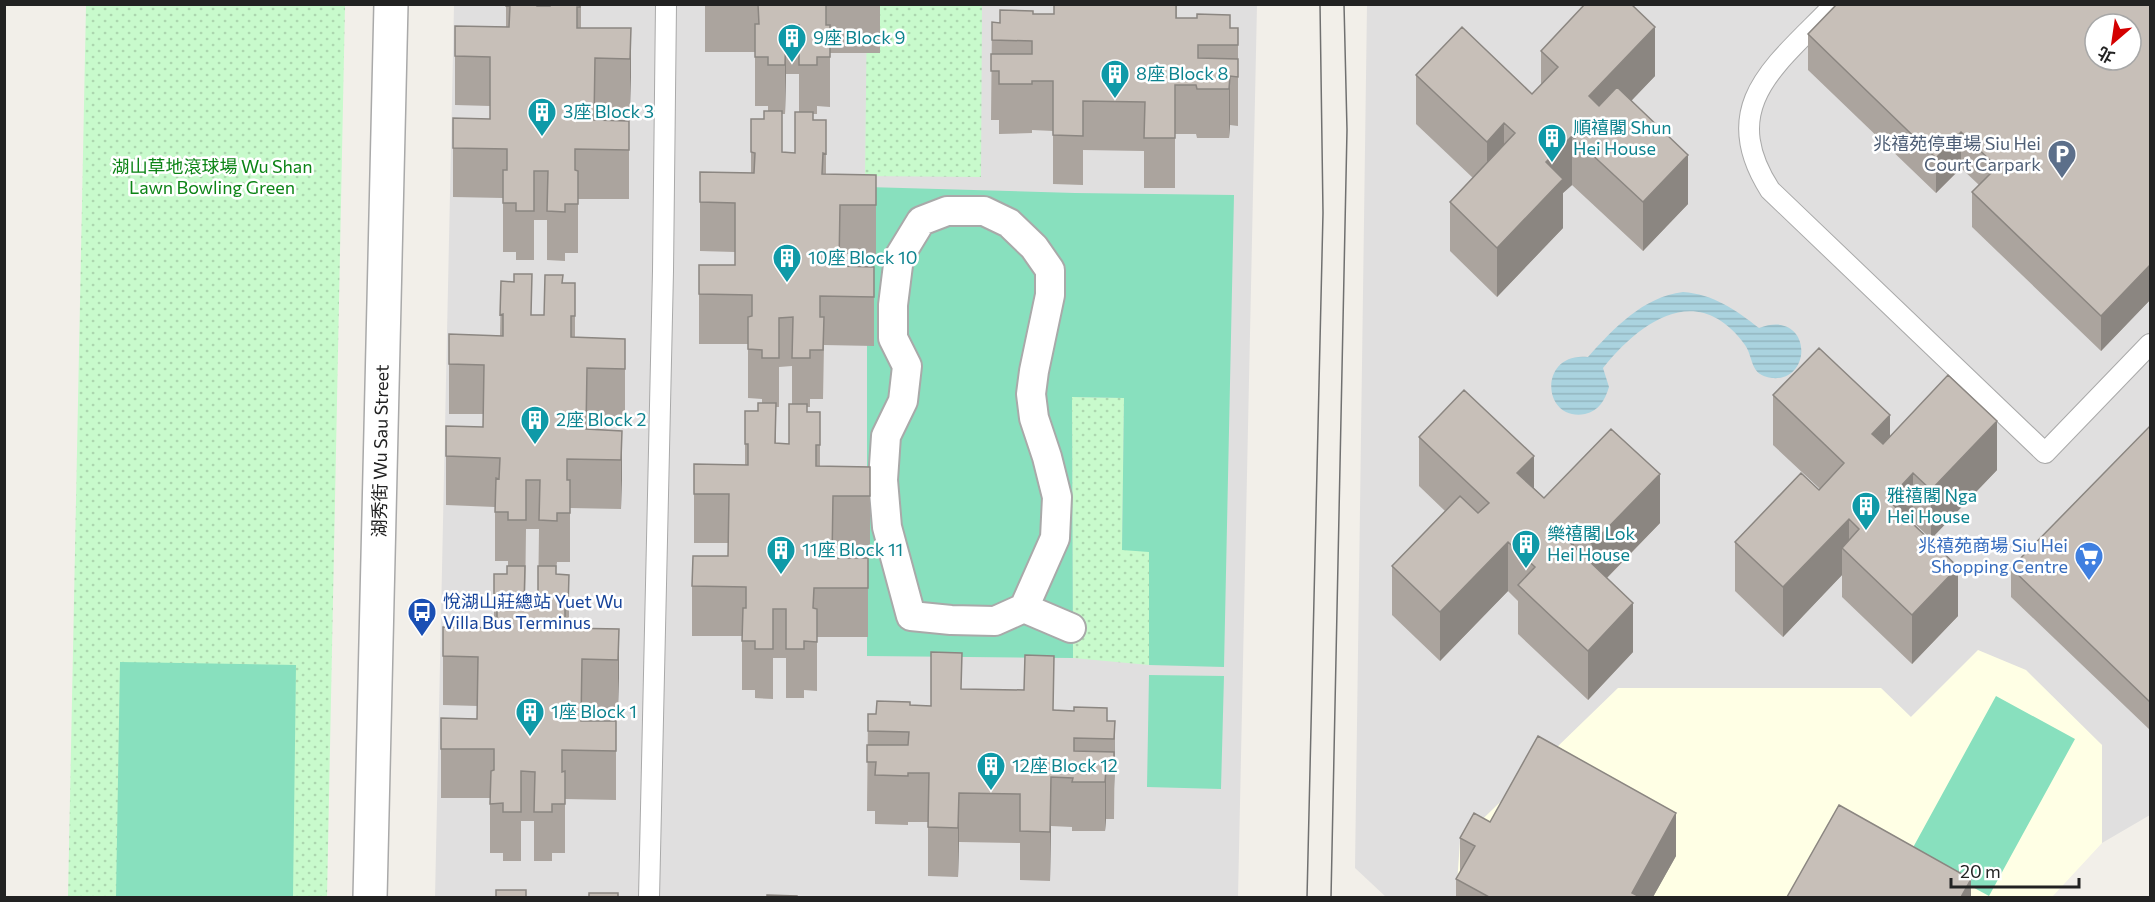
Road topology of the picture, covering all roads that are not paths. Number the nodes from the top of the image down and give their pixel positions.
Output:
1 (391, 4) edge
2 (666, 4) edge
3 (1835, 4) edge
4 (2151, 344) edge
5 (1024, 608) junction
6 (1071, 628) dead end
7 (370, 897) edge
8 (649, 897) edge

1 - 7 street, 湖秀街 Wu Sau Street
2 - 8 lane
3 - 4 lane
5 - 5 street
5 - 6 street

